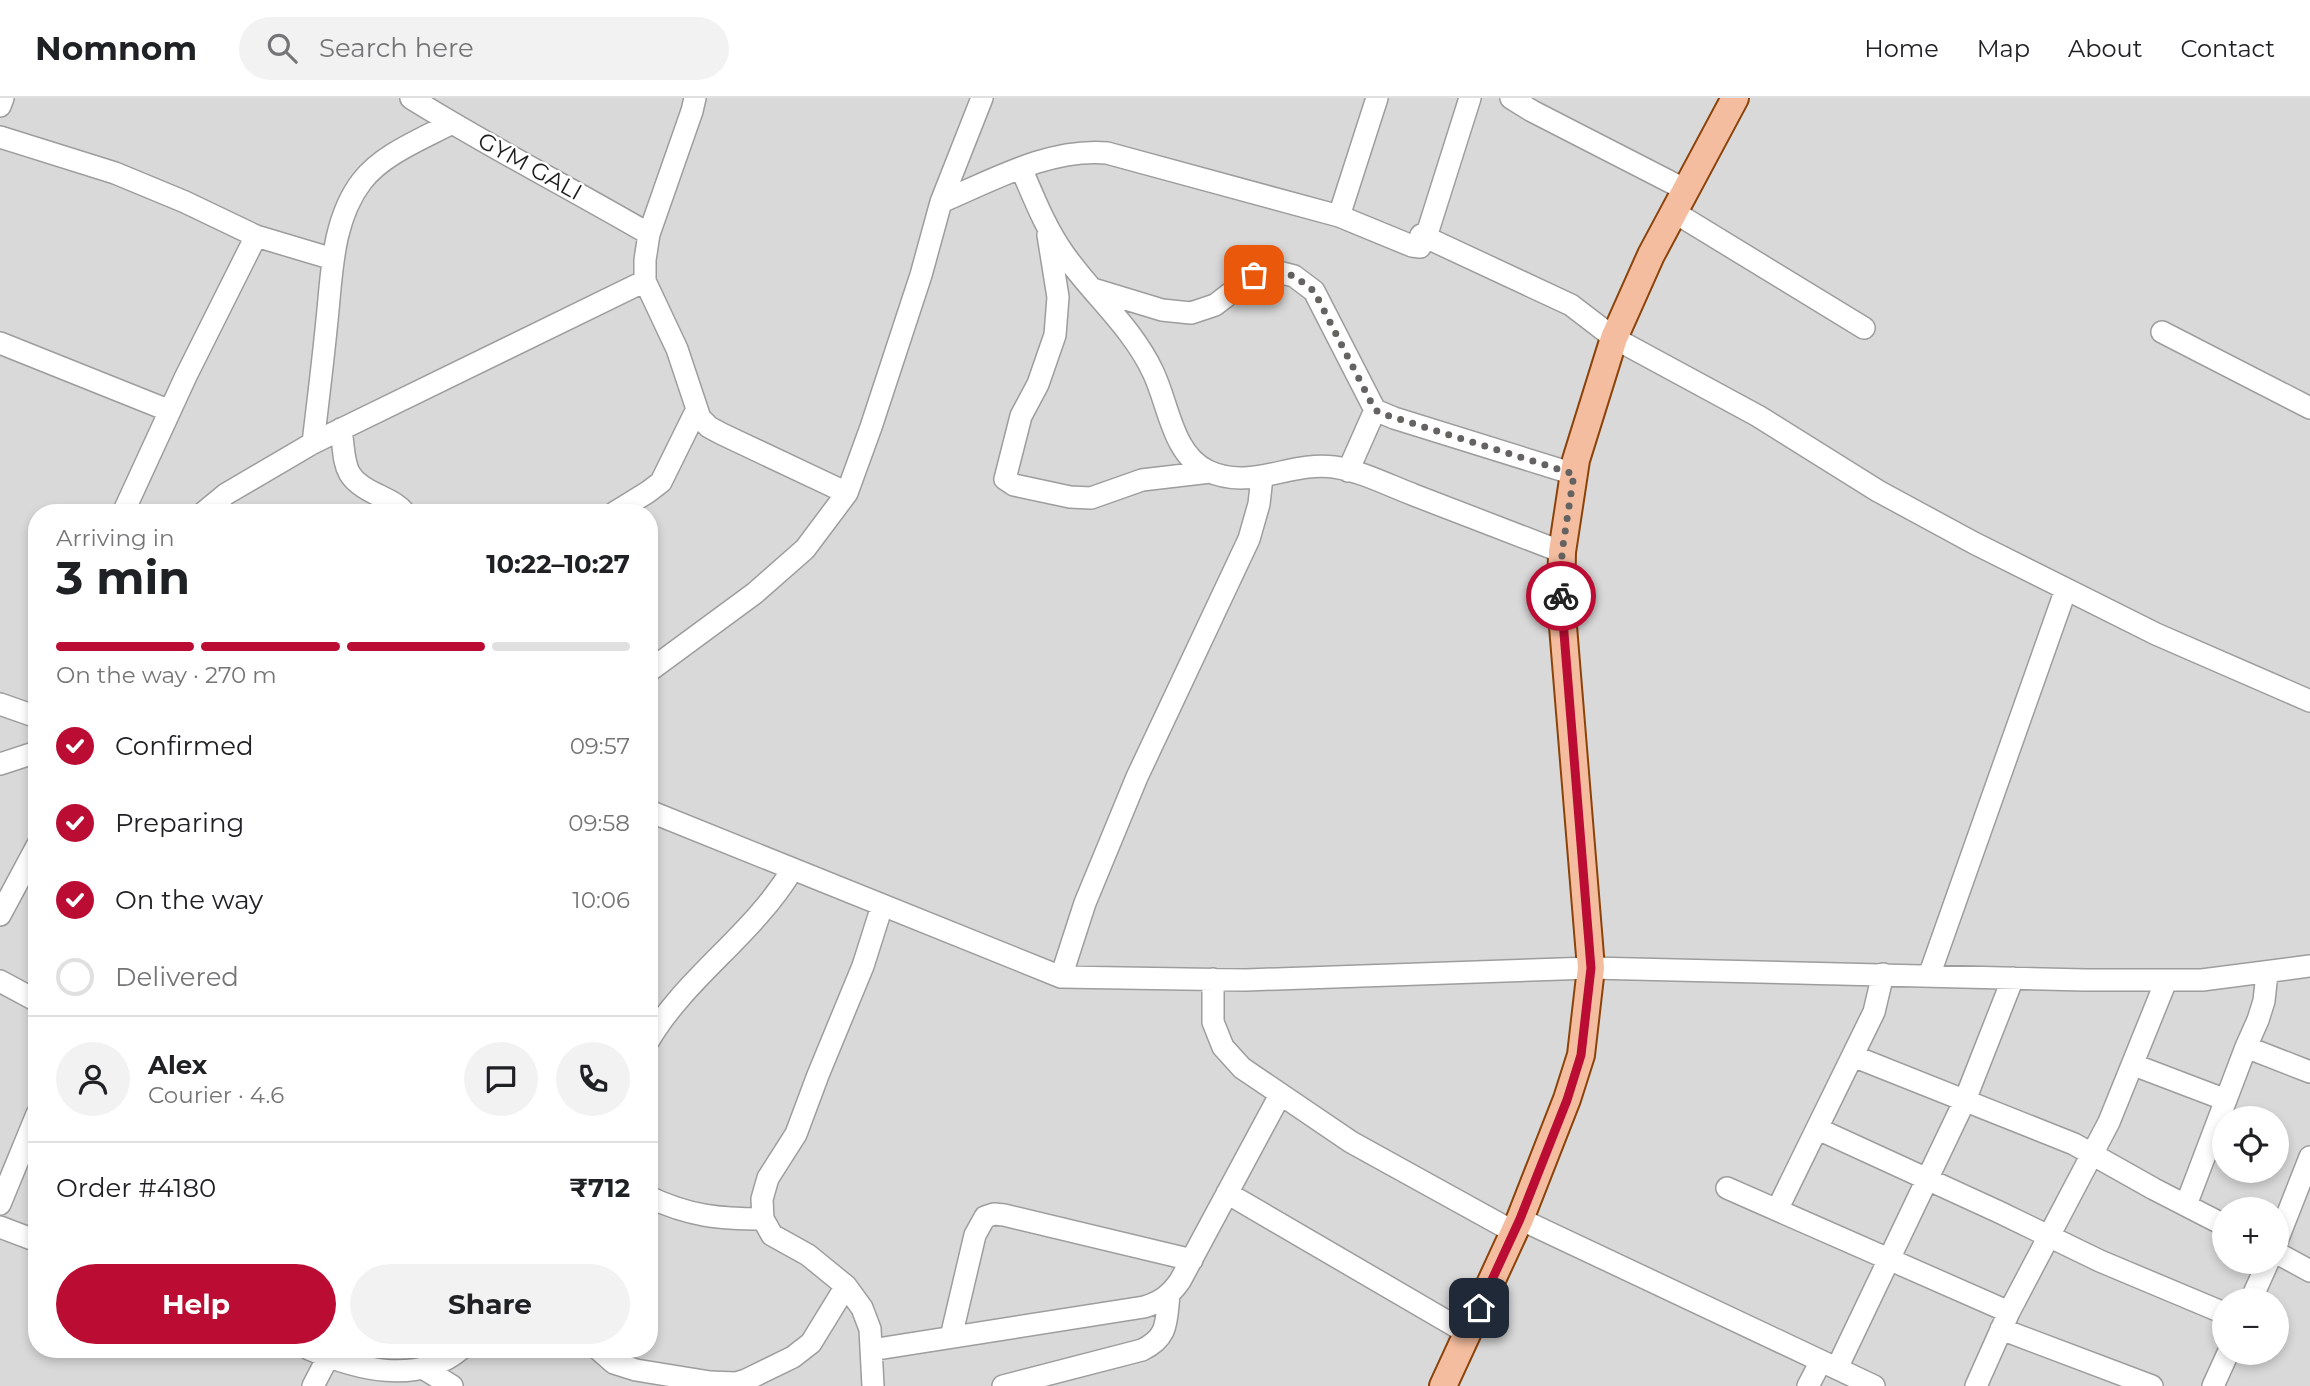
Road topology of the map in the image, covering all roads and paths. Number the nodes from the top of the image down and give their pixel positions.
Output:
1 (3, 98) edge
2 (411, 98) edge
3 (695, 98) edge
4 (982, 98) edge
5 (1377, 98) edge
6 (1470, 98) edge
7 (1511, 98) edge
8 (1735, 98) edge
9 (0, 106) edge
10 (452, 123) junction
11 (0, 137) edge
12 (1021, 169) junction
13 (1680, 201) junction
14 (941, 202) junction
15 (1339, 216) junction
16 (1046, 226) junction
17 (649, 234) junction
18 (257, 236) junction
19 (1423, 236) junction
20 (333, 258) junction
21 (645, 282) junction
22 (1093, 289) junction
23 (1864, 328) dead end
24 (2162, 332) dead end
25 (1614, 338) junction
26 (0, 343) edge
27 (2310, 408) edge
28 (1375, 410) junction
29 (170, 411) junction
30 (696, 411) junction
31 (341, 429) junction
32 (313, 443) junction
33 (1348, 471) junction
34 (1210, 472) junction
35 (1574, 474) junction
36 (1262, 477) junction
37 (847, 493) junction
38 (126, 504) edge
39 (214, 504) edge
40 (394, 504) edge
41 (629, 504) edge
42 (1562, 552) junction
43 (2066, 589) junction
44 (658, 664) edge
45 (2310, 701) edge
46 (0, 704) edge
47 (28, 715) edge
48 (28, 755) edge
49 (0, 764) edge
50 (658, 815) edge
51 (28, 863) edge
52 (792, 870) junction
53 (882, 906) junction
54 (0, 915) edge
55 (2310, 966) edge
56 (1591, 968) junction
57 (2267, 973) junction
58 (1883, 974) junction
59 (1929, 976) junction
60 (1061, 977) junction
61 (2013, 978) junction
62 (1213, 979) junction
63 (0, 981) edge
64 (2166, 981) junction
65 (28, 996) edge
66 (658, 1028) edge
67 (2246, 1047) junction
68 (1853, 1056) junction
69 (2134, 1065) junction
70 (2310, 1072) edge
71 (1280, 1095) junction
72 (1965, 1100) junction
73 (2226, 1100) junction
74 (1818, 1129) junction
75 (28, 1136) edge
76 (2093, 1155) junction
77 (2310, 1157) edge
78 (1927, 1179) junction
79 (1727, 1188) dead end
80 (1227, 1193) junction
81 (658, 1202) edge
82 (0, 1204) edge
83 (2186, 1205) junction
84 (1777, 1210) junction
85 (2289, 1210) edge
86 (763, 1219) junction
87 (2212, 1219) edge
88 (1517, 1226) junction
89 (0, 1227) edge
90 (2050, 1237) junction
91 (28, 1238) edge
92 (1192, 1260) junction
93 (1890, 1260) junction
94 (2289, 1260) edge
95 (2310, 1271) edge
96 (846, 1286) junction
97 (1170, 1295) junction
98 (2212, 1308) edge
99 (2005, 1321) junction
100 (1467, 1333) junction
101 (951, 1337) junction
102 (871, 1350) junction
103 (317, 1358) edge
104 (333, 1358) edge
105 (446, 1358) edge
106 (608, 1358) edge
107 (1829, 1364) junction
108 (2223, 1365) edge
109 (426, 1370) junction
110 (313, 1386) edge
111 (452, 1386) edge
112 (873, 1386) edge
113 (1003, 1386) edge
114 (1443, 1386) edge
115 (1808, 1386) edge
116 (1874, 1386) edge
117 (1976, 1386) edge
118 (2152, 1386) edge
119 (2213, 1386) edge

1 - 9 street
2 - 10 street, GYM GALI
3 - 17 street
4 - 14 street
5 - 15 street
6 - 19 street
7 - 13 street
8 - 13 main road
10 - 17 street, GYM GALI
10 - 20 street
11 - 18 street
12 - 14 street
12 - 15 street
12 - 16 street
13 - 23 street
13 - 25 main road
14 - 37 street
15 - 19 street
16 - 22 street
16 - 34 street
17 - 21 street
18 - 20 street
18 - 29 street
19 - 25 street
20 - 32 street
21 - 30 street
21 - 31 street
22 - 28 street
22 - 34 street
24 - 27 street
25 - 35 main road
25 - 43 street
26 - 29 street
28 - 33 street
28 - 35 street
29 - 38 street
30 - 37 street
30 - 41 street
31 - 32 street
31 - 40 street
32 - 39 street
33 - 36 street
33 - 42 street
34 - 36 street
35 - 42 main road
36 - 60 street
37 - 44 street
42 - 56 main road
43 - 45 street
43 - 59 street
46 - 47 street
48 - 49 street
50 - 52 street
51 - 54 street
52 - 53 street
52 - 66 street
53 - 60 street
53 - 86 street
55 - 57 street
56 - 58 street
56 - 62 street
56 - 88 main road
57 - 64 street
57 - 67 street
58 - 59 street
58 - 68 street
59 - 61 street
60 - 62 street
61 - 64 street
61 - 72 street
62 - 71 street
63 - 65 street
64 - 69 street
67 - 70 street
67 - 73 street
68 - 72 street
68 - 74 street
69 - 73 street
69 - 76 street
71 - 80 street
71 - 88 street
72 - 76 street
72 - 78 street
73 - 83 street
74 - 78 street
74 - 84 street
75 - 82 street
76 - 83 street
76 - 90 street
77 - 85 street
78 - 90 street
78 - 93 street
79 - 84 street
80 - 92 street
80 - 100 street
81 - 86 street
83 - 87 street
84 - 93 street
86 - 96 street
88 - 100 main road
88 - 107 street
89 - 91 street
90 - 98 street
90 - 99 street
92 - 97 street
92 - 101 street
93 - 99 street
93 - 107 street
94 - 95 street
96 - 102 street
96 - 106 street
97 - 101 street
97 - 113 street
99 - 117 street
99 - 118 street
100 - 114 main road
101 - 102 street
102 - 112 street
103 - 110 street
104 - 109 street
105 - 109 street
107 - 115 street
107 - 116 street
108 - 119 street
109 - 111 street

